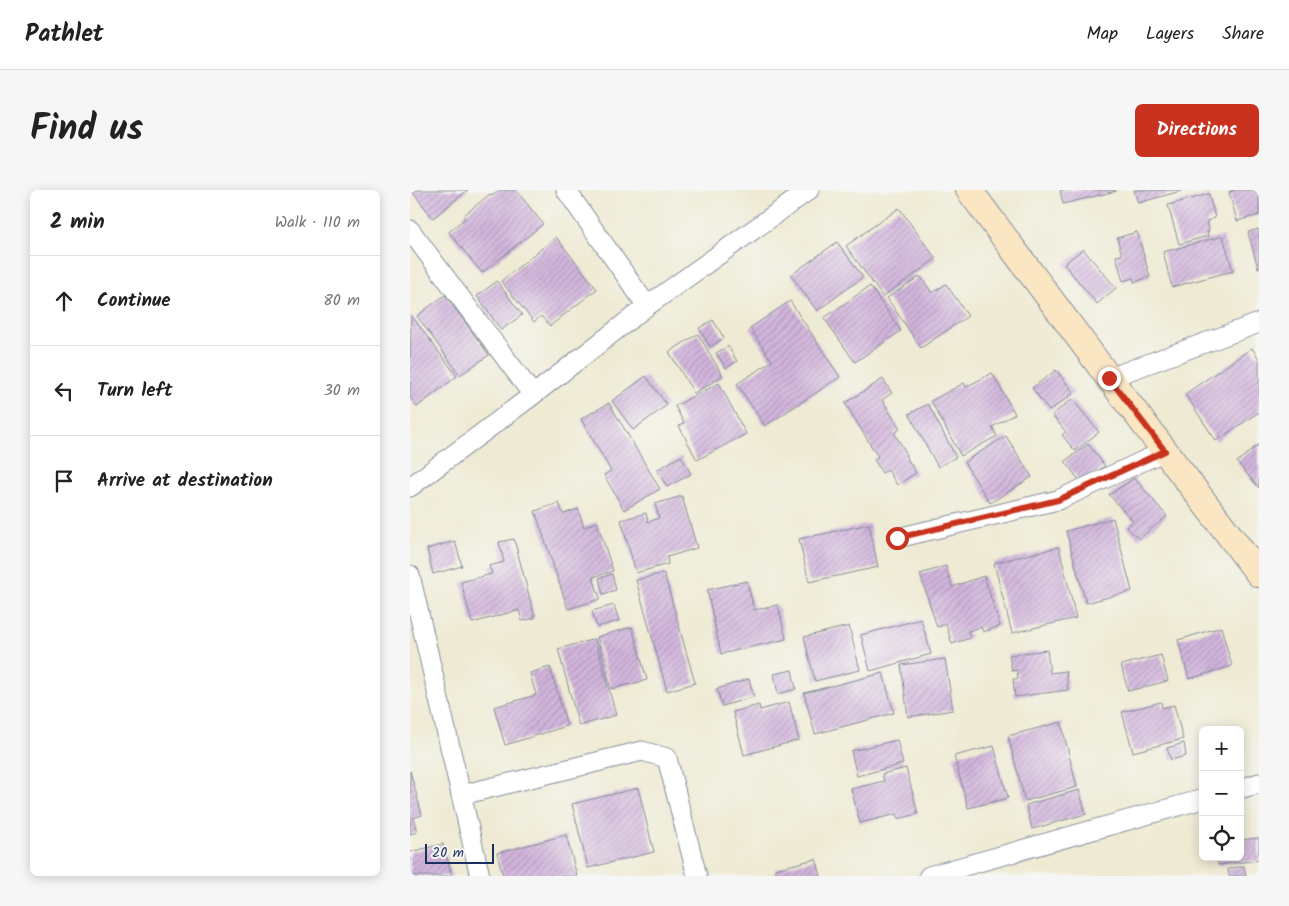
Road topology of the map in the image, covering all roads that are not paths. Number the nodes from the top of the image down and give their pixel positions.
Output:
1 (566, 190) edge
2 (809, 190) edge
3 (969, 190) edge
4 (410, 230) edge
5 (647, 306) junction
6 (1259, 323) edge
7 (1109, 378) junction
8 (533, 395) junction
9 (1165, 451) junction
10 (410, 486) edge
11 (897, 538) dead end
12 (1259, 574) edge
13 (410, 575) edge
14 (1259, 784) edge
15 (1244, 788) edge
16 (461, 794) junction
17 (1199, 800) edge
18 (480, 876) edge
19 (697, 876) edge
20 (930, 876) edge

1 - 5 street
2 - 5 street
3 - 7 street
4 - 8 street
5 - 8 street
6 - 7 street
7 - 9 street
8 - 10 street
9 - 11 street
9 - 12 street
13 - 16 street
14 - 15 street
16 - 18 street
16 - 19 street
17 - 20 street

